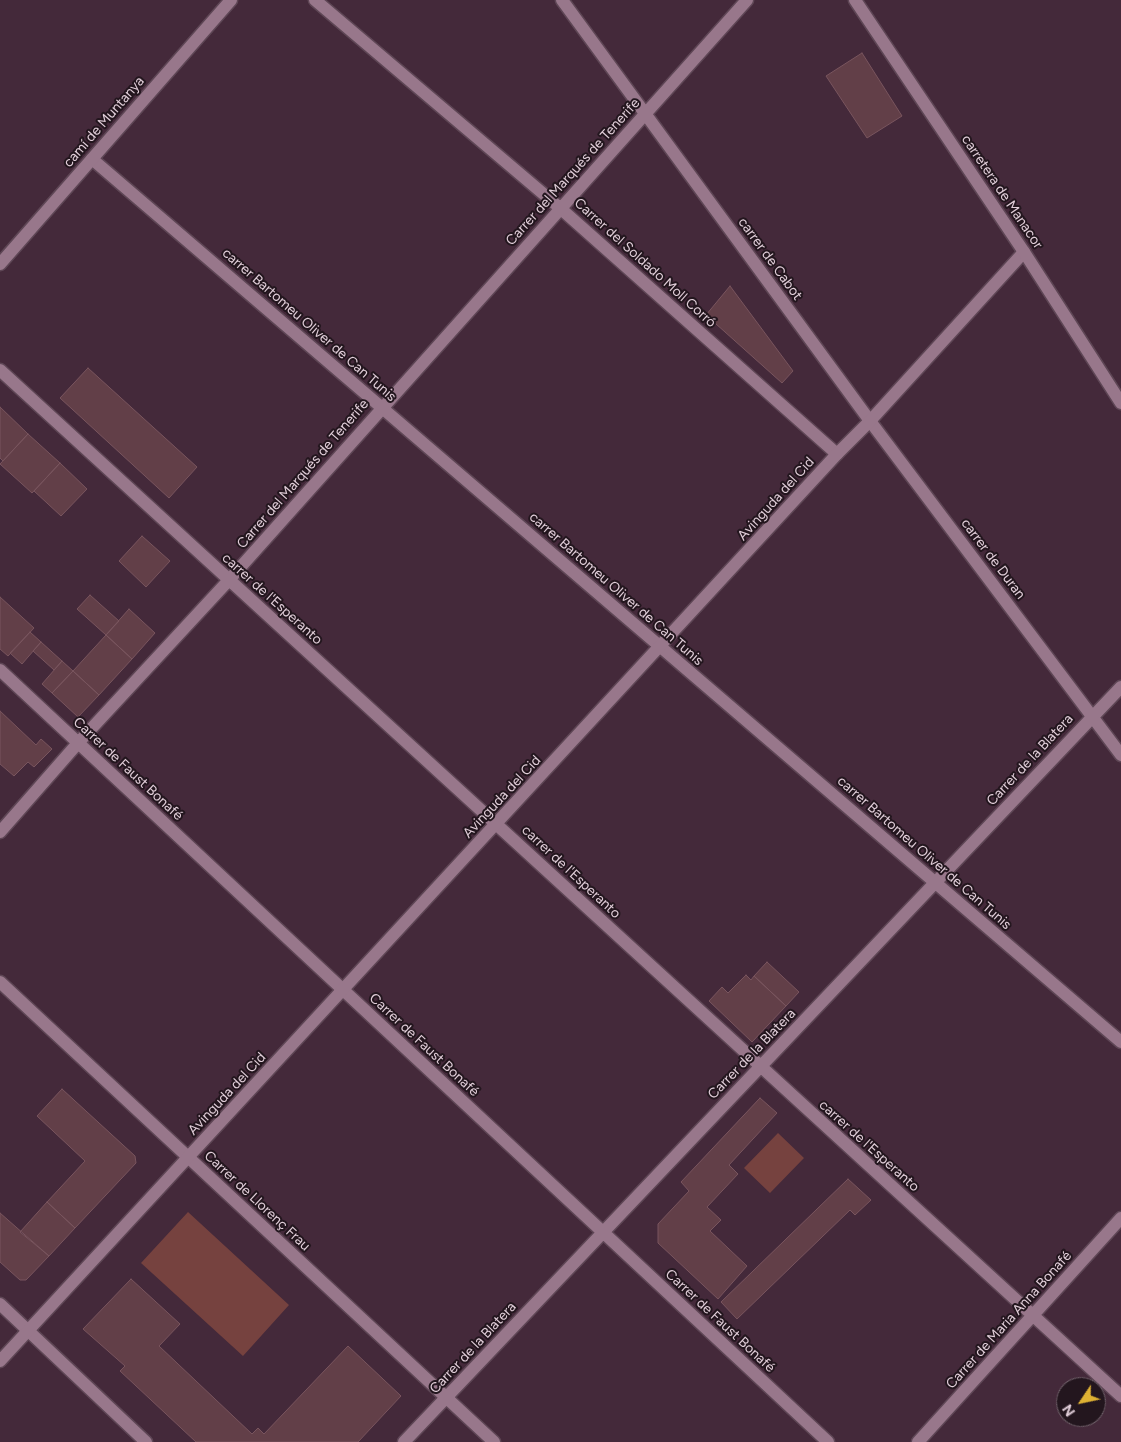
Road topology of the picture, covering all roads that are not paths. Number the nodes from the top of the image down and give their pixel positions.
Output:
1 (231, 0) edge
2 (315, 0) edge
3 (562, 0) edge
4 (747, 0) edge
5 (855, 0) edge
6 (645, 115) junction
7 (92, 159) junction
8 (560, 208) junction
9 (1024, 252) junction
10 (0, 264) edge
11 (0, 370) edge
12 (1121, 403) edge
13 (382, 408) junction
14 (870, 421) junction
15 (837, 454) junction
16 (229, 580) junction
17 (660, 647) junction
18 (0, 670) edge
19 (1121, 687) edge
20 (1092, 715) junction
21 (78, 743) junction
22 (1121, 756) edge
23 (496, 825) junction
24 (0, 832) edge
25 (935, 882) junction
26 (0, 982) edge
27 (343, 990) junction
28 (1121, 1042) edge
29 (760, 1067) junction
30 (188, 1158) junction
31 (1121, 1218) edge
32 (603, 1232) junction
33 (0, 1304) edge
34 (1033, 1316) junction
35 (28, 1331) junction
36 (0, 1361) edge
37 (1121, 1396) edge
38 (446, 1397) junction
39 (146, 1442) edge
40 (404, 1442) edge
41 (494, 1442) edge
42 (828, 1442) edge
43 (918, 1442) edge

1 - 7 street, camí de Muntanya
2 - 8 street, Carrer del Soldado Moll Corró
3 - 6 street, carrer de Cabot
4 - 6 street, Carrer del Marqués de Tenerife
5 - 9 street, carretera de Manacor
6 - 8 street, Carrer del Marqués de Tenerife
6 - 14 street, carrer de Cabot
7 - 10 street, camí de Muntanya
7 - 13 street, carrer Bartomeu Oliver de Can Tunis
8 - 13 street, Carrer del Marqués de Tenerife
8 - 15 street, Carrer del Soldado Moll Corró
9 - 12 street, carretera de Manacor
9 - 14 street, Avinguda del Cid
11 - 16 street, carrer de l'Esperanto
13 - 16 street, Carrer del Marqués de Tenerife
13 - 17 street, carrer Bartomeu Oliver de Can Tunis
14 - 15 street, Avinguda del Cid
14 - 20 street, carrer de Duran
15 - 17 street, Avinguda del Cid
16 - 21 street, Carrer del Marqués de Tenerife
16 - 23 street, carrer de l'Esperanto
17 - 23 street, Avinguda del Cid
17 - 25 street, carrer Bartomeu Oliver de Can Tunis
18 - 21 street, Carrer de Faust Bonafé
19 - 20 street, Carrer de la Blatera
20 - 22 street, carrer de Duran
20 - 25 street, Carrer de la Blatera
21 - 24 street, Carrer del Marqués de Tenerife
21 - 27 street, Carrer de Faust Bonafé
23 - 27 street, Avinguda del Cid
23 - 29 street, carrer de l'Esperanto
25 - 28 street, carrer Bartomeu Oliver de Can Tunis
25 - 29 street, Carrer de la Blatera
26 - 30 street, Carrer de Llorenç Frau
27 - 30 street, Avinguda del Cid
27 - 32 street, Carrer de Faust Bonafé
29 - 32 street, Carrer de la Blatera
29 - 34 street, carrer de l'Esperanto
30 - 35 street, Avinguda del Cid
30 - 38 street, Carrer de Llorenç Frau
31 - 34 street, Carrer de Maria Anna Bonafé
32 - 38 street, Carrer de la Blatera
32 - 42 street, Carrer de Faust Bonafé
33 - 35 street
34 - 37 street, carrer de l'Esperanto
34 - 43 street, Carrer de Maria Anna Bonafé
35 - 36 street, Avinguda del Cid
35 - 39 street
38 - 40 street, Carrer de la Blatera
38 - 41 street, Carrer de Llorenç Frau

